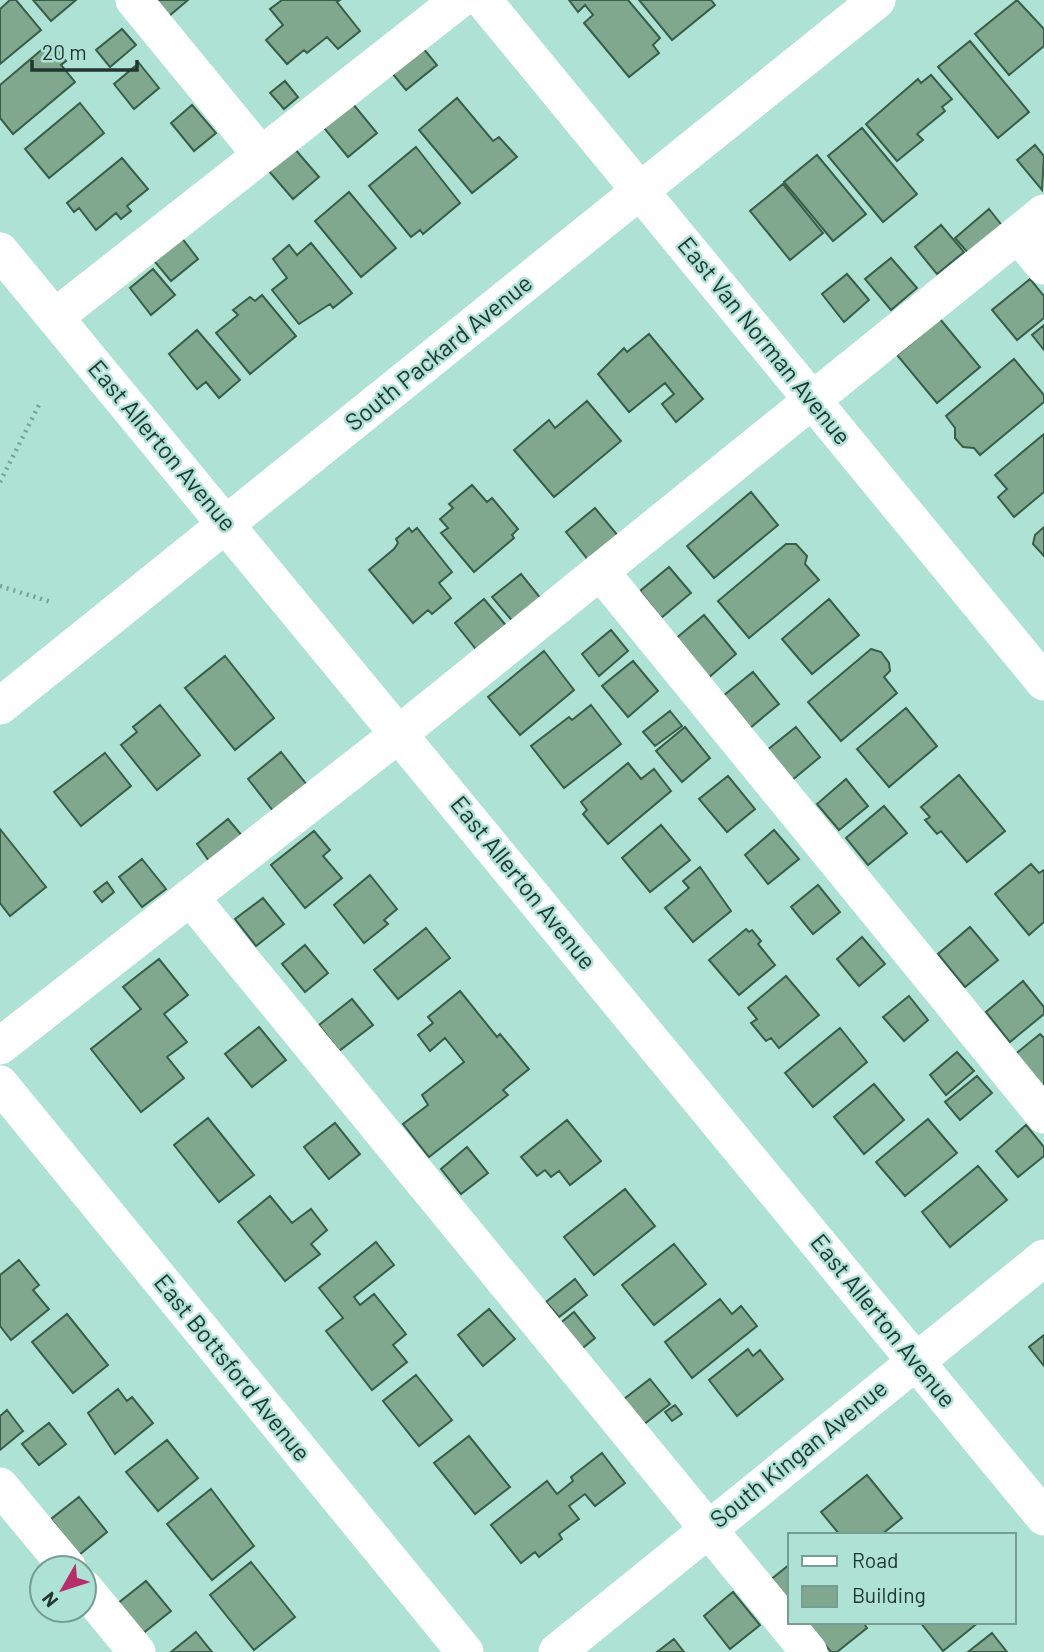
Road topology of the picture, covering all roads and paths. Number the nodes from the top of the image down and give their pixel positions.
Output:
1 (134, 0) edge
2 (459, 0) edge
3 (483, 0) edge
4 (877, 0) edge
5 (261, 155) junction
6 (640, 190) junction
7 (1031, 223) edge
8 (0, 251) edge
9 (1044, 266) edge
10 (55, 317) junction
11 (811, 399) junction
12 (40, 403) dead end
13 (0, 482) edge
14 (227, 523) junction
15 (600, 570) junction
16 (0, 586) edge
17 (51, 602) dead end
18 (1044, 682) edge
19 (0, 706) edge
20 (400, 733) junction
21 (190, 897) junction
22 (0, 1046) edge
23 (0, 1084) edge
24 (1044, 1115) edge
25 (1044, 1258) edge
26 (915, 1360) junction
27 (0, 1486) edge
28 (1044, 1517) edge
29 (708, 1528) junction
30 (56, 1554) edge
31 (98, 1605) edge
32 (137, 1652) edge
33 (465, 1652) edge
34 (556, 1652) edge
35 (809, 1652) edge

1 - 5 street
2 - 5 street
3 - 6 street, East Van Norman Avenue
4 - 6 street, South Packard Avenue
5 - 10 street
6 - 11 street, East Van Norman Avenue
6 - 14 street, South Packard Avenue
7 - 9 street
7 - 11 street
8 - 10 street, East Allerton Avenue
10 - 14 street, East Allerton Avenue
11 - 15 street
11 - 18 street, East Van Norman Avenue
12 - 13 path
14 - 19 street, South Packard Avenue
14 - 20 street, East Allerton Avenue
15 - 20 street
15 - 24 street
16 - 17 path
20 - 21 street
20 - 26 street, East Allerton Avenue
21 - 22 street
21 - 29 street
23 - 33 street, East Bottsford Avenue
25 - 26 street, South Kingan Avenue
26 - 28 street, East Allerton Avenue
26 - 29 street, South Kingan Avenue
27 - 30 street
29 - 34 street, South Kingan Avenue
29 - 35 street
31 - 32 street

